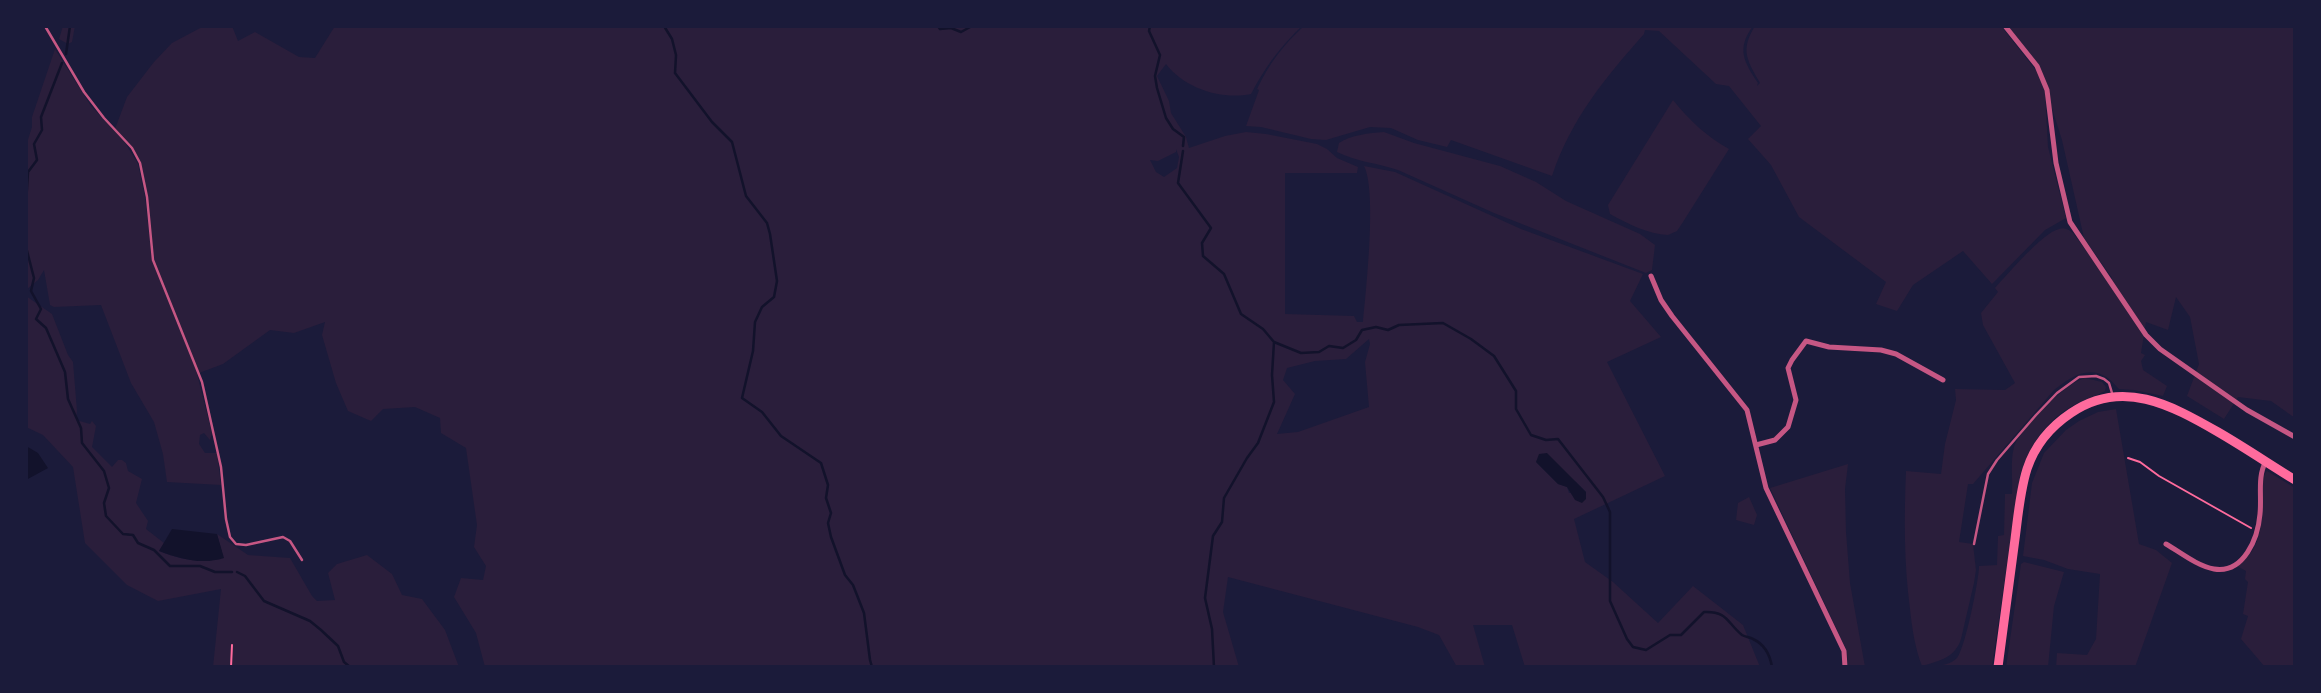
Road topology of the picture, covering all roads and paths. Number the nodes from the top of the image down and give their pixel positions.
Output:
1 (45, 26) edge
2 (2005, 26) edge
3 (1651, 276) dead end
4 (1943, 380) dead end
5 (2112, 393) dead end
6 (2295, 437) edge
7 (1756, 445) junction
8 (2128, 458) dead end
9 (2266, 461) junction
10 (2295, 480) edge
11 (2259, 527) junction
12 (1974, 544) dead end
13 (2166, 544) dead end
14 (302, 560) dead end
15 (232, 645) dead end
16 (231, 667) edge
17 (1845, 667) edge
18 (1998, 667) edge

1 - 14 lane
2 - 6 street
3 - 7 street
4 - 7 street
5 - 12 lane
7 - 17 street
8 - 11 path
9 - 10 main road
9 - 11 street
9 - 18 main road
11 - 13 street
15 - 16 path

